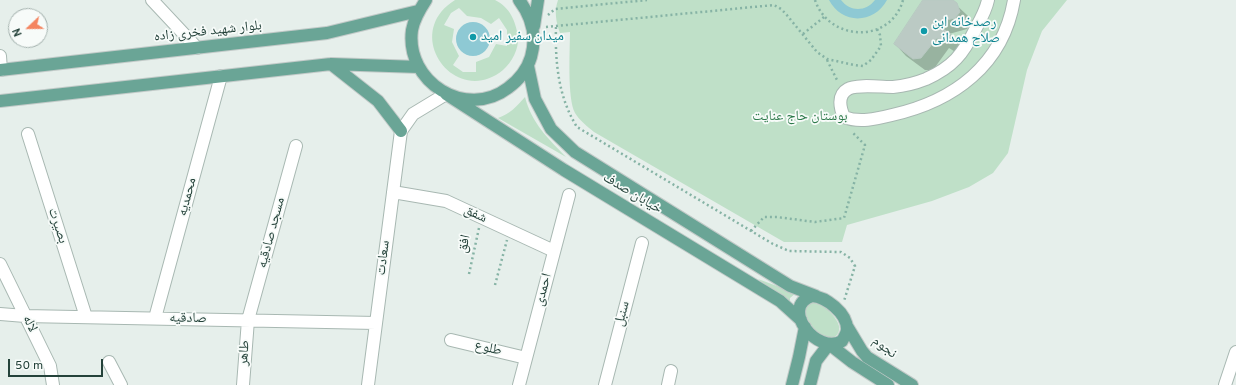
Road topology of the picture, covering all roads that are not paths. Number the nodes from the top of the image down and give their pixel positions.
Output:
1 (152, 0) edge
2 (426, 0) edge
3 (519, 0) edge
4 (544, 0) edge
5 (988, 0) edge
6 (1014, 0) edge
7 (537, 5) edge
8 (418, 11) junction
9 (533, 29) junction
10 (197, 48) junction
11 (0, 56) edge
12 (331, 64) junction
13 (528, 66) junction
14 (419, 67) junction
15 (0, 70) edge
16 (221, 76) junction
17 (446, 94) junction
18 (0, 101) edge
19 (400, 131) junction
20 (28, 134) dead end
21 (296, 146) dead end
22 (393, 192) junction
23 (569, 195) dead end
24 (642, 243) dead end
25 (554, 251) junction
26 (0, 264) edge
27 (816, 296) junction
28 (0, 314) edge
29 (25, 316) junction
30 (86, 317) junction
31 (155, 318) junction
32 (248, 320) junction
33 (376, 323) junction
34 (803, 324) junction
35 (847, 326) junction
36 (451, 340) dead end
37 (829, 344) junction
38 (1236, 352) edge
39 (526, 358) junction
40 (109, 362) dead end
41 (672, 371) dead end
42 (53, 385) edge
43 (121, 385) edge
44 (243, 385) edge
45 (368, 385) edge
46 (519, 385) edge
47 (605, 385) edge
48 (668, 385) edge
49 (792, 385) edge
50 (810, 385) edge
51 (888, 385) edge
52 (912, 385) edge
53 (1225, 385) edge

1 - 10 street
2 - 8 main road
3 - 9 main road
4 - 7 street
5 - 6 street
7 - 9 main road
8 - 10 main road, بلوار شهید فخری زاده
8 - 14 main road
9 - 13 main road
10 - 15 main road, بلوار شهید فخری زاده
11 - 15 street
12 - 14 main road
12 - 16 main road
12 - 19 main road
13 - 17 main road
13 - 27 main road, خیابان صدف
14 - 17 main road
16 - 18 main road
16 - 31 street, محمدیه
17 - 19 street
17 - 34 main road, خیابان صدف
19 - 22 street, سعادت
20 - 30 street, بصیرت
21 - 32 street, مسجد صادقیه
22 - 25 street, شفق
22 - 33 street, سعادت
23 - 25 street, احمدی
24 - 47 street, سنبل
25 - 39 street, احمدی
26 - 29 street, لاله
27 - 34 main road
27 - 35 main road
28 - 29 street, صادقیه
29 - 30 street, صادقیه
29 - 42 street, لاله
30 - 31 street, صادقیه
31 - 32 street, صادقیه
32 - 33 street, صادقیه
32 - 44 street, طاهر
33 - 45 street, سعادت
34 - 37 main road
34 - 49 main road
35 - 37 main road
35 - 52 main road, نجوم
36 - 39 street, طلوع
37 - 50 main road
37 - 51 main road, نجوم
38 - 53 street
39 - 46 street, احمدی
40 - 43 street
41 - 48 street

